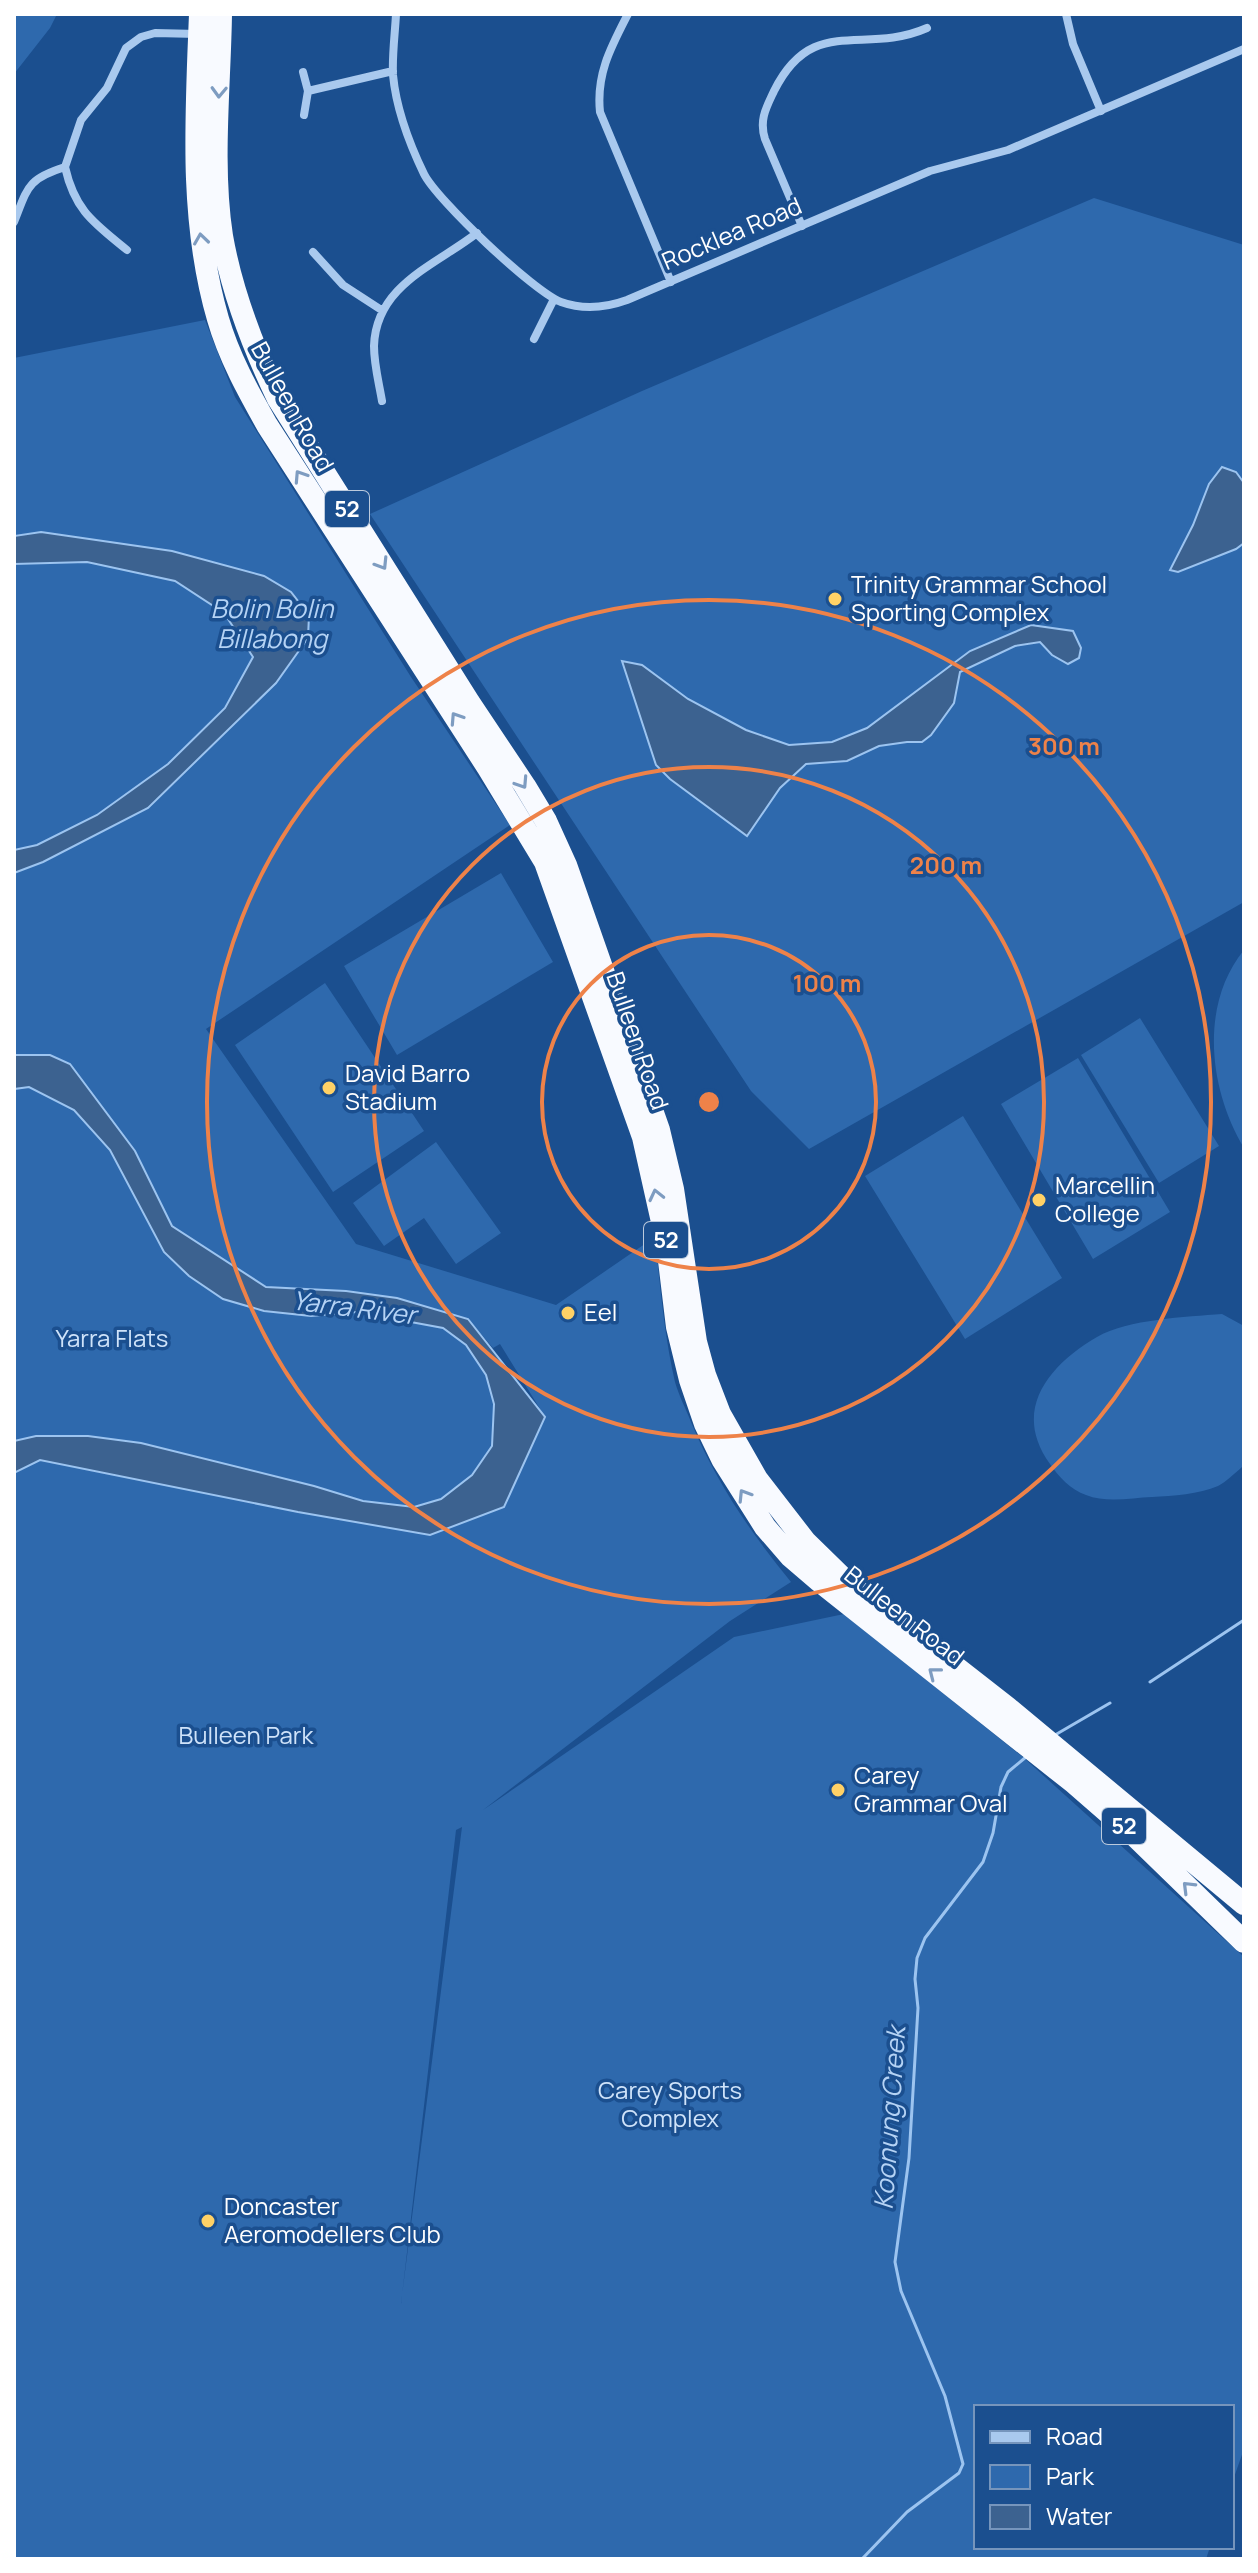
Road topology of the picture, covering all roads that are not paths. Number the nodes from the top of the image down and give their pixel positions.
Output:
1 (221, 14) edge
2 (396, 14) edge
3 (628, 14) edge
4 (1066, 14) edge
5 (200, 24) edge
6 (927, 28) dead end
7 (1244, 49) edge
8 (393, 71) junction
9 (303, 72) dead end
10 (308, 91) junction
11 (1101, 111) junction
12 (304, 115) dead end
13 (207, 137) junction
14 (65, 167) junction
15 (14, 222) edge
16 (802, 226) junction
17 (477, 233) junction
18 (127, 250) dead end
19 (313, 252) dead end
20 (671, 282) junction
21 (554, 299) junction
22 (383, 311) junction
23 (534, 339) dead end
24 (382, 401) dead end
25 (1002, 1715) junction
26 (1244, 1904) edge
27 (1244, 1942) edge

1 -> 13 highway, Bulleen Road / 52
2 - 8 street, Rocklea Road
3 - 20 street
4 - 11 street
5 - 13 highway, Bulleen Road / 52
5 - 14 street
6 - 16 street
7 - 11 street, Rocklea Road
8 - 10 street
8 - 17 street, Rocklea Road
9 - 10 street
10 - 12 street
11 - 16 street, Rocklea Road
13 - 25 highway, Bulleen Road / 52
14 - 15 street
14 - 18 street
16 - 20 street, Rocklea Road
17 - 21 street, Rocklea Road
17 - 22 street
19 - 22 street
20 - 21 street, Rocklea Road
21 - 23 street
22 - 24 street
25 - 26 highway, Bulleen Road / 52
27 -> 25 highway, Bulleen Road / 52

